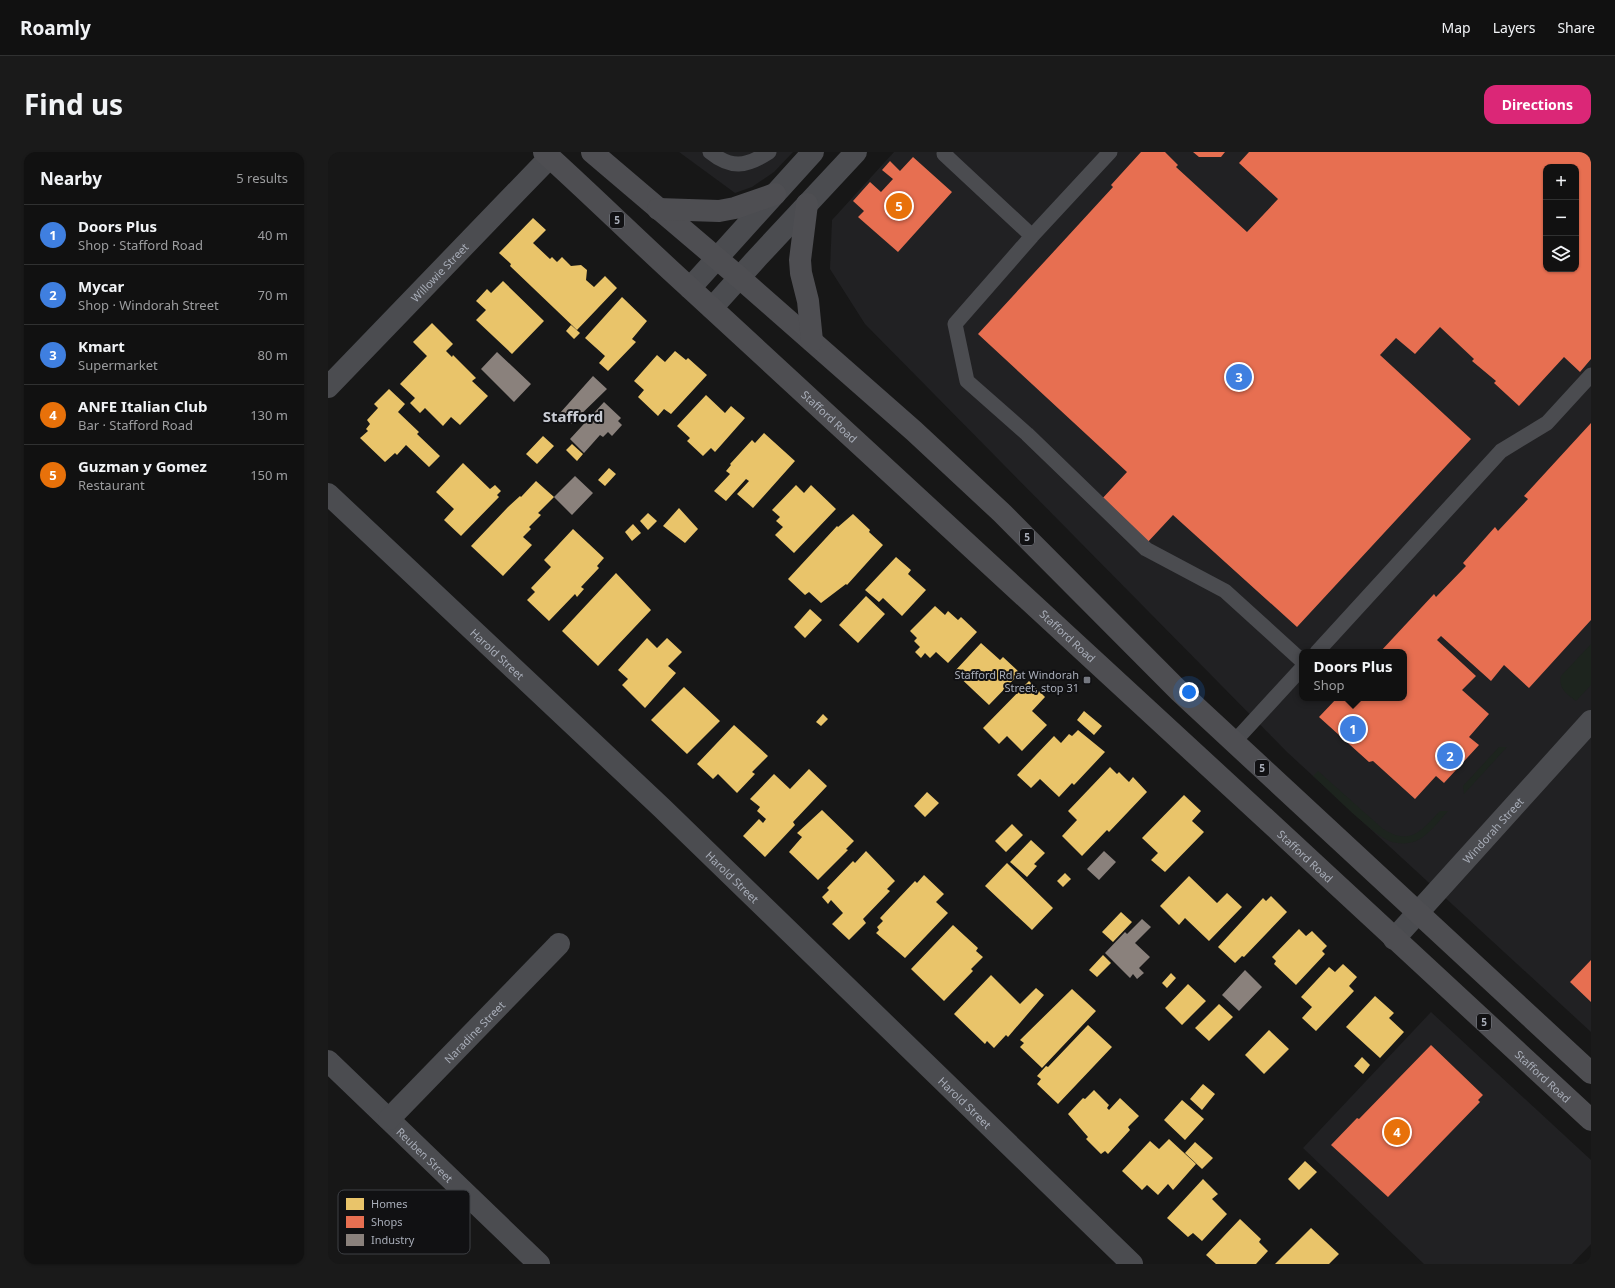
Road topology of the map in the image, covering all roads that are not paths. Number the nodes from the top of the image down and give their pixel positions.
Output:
1 (592, 152) edge
2 (710, 152) edge
3 (768, 152) edge
4 (813, 152) edge
5 (856, 152) edge
6 (946, 152) edge
7 (1110, 152) edge
8 (547, 154) edge
9 (775, 194) junction
10 (807, 204) junction
11 (658, 209) junction
12 (1032, 236) junction
13 (717, 259) junction
14 (740, 278) junction
15 (690, 288) junction
16 (712, 308) junction
17 (812, 341) junction
18 (1591, 375) edge
19 (328, 387) edge
20 (328, 494) edge
21 (1320, 649) edge
22 (1299, 658) edge
23 (1299, 671) edge
24 (1591, 721) edge
25 (1234, 742) junction
26 (1418, 912) junction
27 (1394, 938) junction
28 (559, 944) dead end
29 (328, 1061) edge
30 (1591, 1073) edge
31 (389, 1119) junction
32 (1591, 1120) edge
33 (462, 1190) edge
34 (470, 1197) edge
35 (539, 1264) edge
36 (1132, 1264) edge

1 - 11 highway, 5
2 - 3 lane
4 - 9 street
5 - 10 street
6 - 12 lane
7 - 12 lane
8 - 15 highway, Stafford Road / 5
8 - 19 street, Willowie Street
9 - 11 highway
9 - 13 street
10 - 14 street
10 - 17 highway
11 - 13 highway, 5
12 - 22 lane
13 - 14 highway, 5
13 - 15 street
14 - 16 street
14 - 17 highway, 5
15 - 16 highway, Stafford Road / 5
16 - 27 highway, Stafford Road / 5
17 - 25 highway, 5
18 - 21 lane
20 - 36 street, Harold Street
23 - 25 lane
24 - 26 street, Windorah Street
25 - 26 highway, 5
26 - 27 street, Windorah Street
26 - 30 highway, 5
27 - 32 highway, Stafford Road / 5
28 - 31 street, Naradine Street
29 - 31 street, Reuben Street
31 - 33 street, Reuben Street
34 - 35 street, Reuben Street

